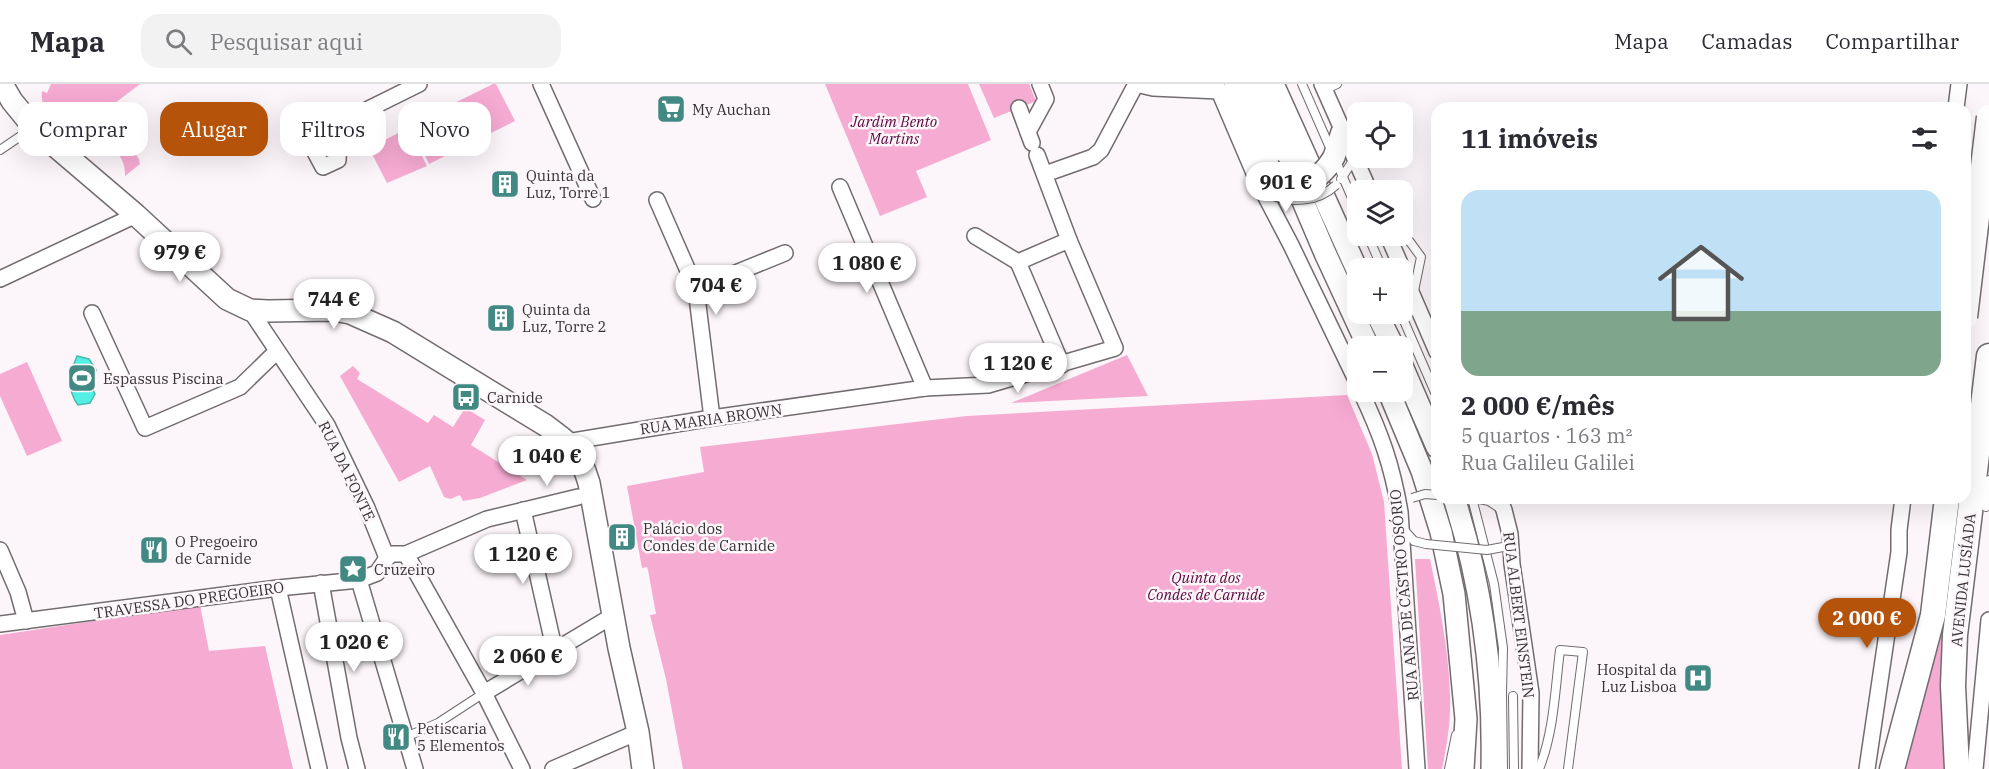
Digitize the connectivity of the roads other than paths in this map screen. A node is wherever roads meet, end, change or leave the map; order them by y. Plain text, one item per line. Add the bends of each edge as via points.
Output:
1 (2, 84) edge
2 (419, 84) edge
3 (541, 84) edge
4 (1040, 84) edge
5 (1136, 84) edge
6 (1253, 84) edge
7 (1273, 84) edge
8 (1302, 84) edge
9 (1959, 84) edge
10 (1224, 86) edge
11 (1328, 86) edge
12 (382, 102) edge
13 (1957, 102) edge
14 (18, 108) edge
15 (1019, 108) dead end
16 (1989, 117) edge
17 (1342, 132) joint
18 (18, 138) edge
19 (1033, 143) junction
20 (0, 150) edge
21 (67, 156) edge
22 (1339, 169) junction
23 (1263, 173) junction
24 (1045, 174) junction
25 (1973, 174) dead end
26 (1989, 176) edge
27 (1355, 180) edge
28 (840, 187) dead end
29 (1347, 187) edge
30 (1973, 191) dead end
31 (1989, 193) edge
32 (593, 199) dead end
33 (657, 200) dead end
34 (1971, 211) edge
35 (1989, 213) edge
36 (136, 215) junction
37 (975, 236) dead end
38 (1069, 240) junction
39 (1413, 246) edge
40 (785, 253) dead end
41 (1352, 258) edge
42 (1018, 262) junction
43 (1971, 267) edge
44 (0, 279) edge
45 (696, 289) junction
46 (1413, 296) joint
47 (250, 310) junction
48 (92, 313) dead end
49 (1405, 324) edge
50 (1363, 336) edge
51 (1431, 338) edge
52 (277, 351) junction
53 (1989, 356) edge
54 (1347, 361) edge
55 (1062, 365) junction
56 (1431, 383) edge
57 (925, 388) junction
58 (1413, 391) edge
59 (1365, 402) edge
60 (1393, 402) edge
61 (712, 418) junction
62 (1431, 433) edge
63 (567, 442) junction
64 (1981, 481) edge
65 (1431, 494) edge
66 (578, 497) dead end
67 (1431, 500) edge
68 (1432, 504) edge
69 (1455, 504) edge
70 (1475, 504) edge
71 (1497, 504) edge
72 (1902, 504) edge
73 (1946, 504) edge
74 (1986, 507) dead end
75 (524, 510) junction
76 (1400, 519) junction
77 (1507, 546) junction
78 (0, 550) edge
79 (395, 555) junction
80 (359, 580) junction
81 (321, 582) junction
82 (279, 588) junction
83 (614, 615) junction
84 (1989, 620) edge
85 (26, 621) junction
86 (0, 624) edge
87 (555, 652) junction
88 (1462, 659) junction
89 (484, 693) junction
90 (1513, 696) dead end
91 (1455, 699) dead end
92 (1456, 723) dead end
93 (638, 732) junction
94 (406, 737) junction
95 (319, 769) edge
96 (357, 769) edge
97 (415, 769) edge
98 (522, 769) edge
99 (553, 769) edge
100 (643, 769) edge
101 (1417, 769) edge
102 (1449, 769) edge
103 (1463, 769) edge
104 (1492, 769) edge
105 (1503, 769) edge
106 (1514, 769) edge
107 (1530, 769) edge
108 (1539, 769) edge
109 (1569, 769) edge
110 (1868, 769) edge
111 (1892, 769) edge
112 (1957, 769) edge
113 (1975, 769) edge

1 - 14 main road, RUA DA FONTE
2 - 12 street
3 - 32 street
4 - 19 street via 1046,99
5 - 10 street via 1153,88
5 - 24 street via 1101,150 1093,157
6 - 50 main road
7 - 41 main road
8 - 22 lane
9 - 13 street
10 - 23 main road
11 - 17 street
15 - 19 street
16 - 43 main road, bridge
17 - 22 main road
18 - 20 lane
19 - 24 street
21 - 36 main road, RUA DA FONTE
22 - 23 main road, bridge via 1300,186
22 - 23 lane, bridge via 1315,198 1300,201 1269,194
22 - 27 street
22 - 29 lane
23 - 54 street via 1291,245
24 - 38 street
25 - 26 lane
28 - 57 street
30 - 31 lane
33 - 45 street
34 - 35 lane
36 - 44 street
36 - 47 main road, RUA DA FONTE via 227,299
37 - 42 street
38 - 42 street
38 - 55 street, RUA MARIA BROWN via 1115,348
39 - 46 lane via 1421,257
40 - 45 street
42 - 55 street
45 - 61 street
46 - 51 street
47 - 52 street, RUA DA FONTE
47 - 63 main road via 333,310 370,320
48 - 52 street via 145,428 240,387
49 - 56 lane
52 - 79 street, RUA DA FONTE via 327,425 367,508
53 - 64 main road, AVENIDA LUSÍADA
55 - 57 street, RUA MARIA BROWN via 988,385
57 - 61 street, RUA MARIA BROWN
58 - 62 main road
59 - 76 street, RUA ANA DE CASTRO OSÓRIO via 1386,448
60 - 67 main road
61 - 63 street, RUA MARIA BROWN
63 - 83 main road via 576,450 589,483
64 - 74 lane
64 - 112 main road, AVENIDA LUSÍADA via 1955,635
65 - 76 lane, bridge via 1412,498
66 - 75 street
68 - 88 main road via 1455,594
69 - 104 main road via 1486,643
70 - 105 lane via 1494,584 1503,648
71 - 77 street, RUA ALBERT EINSTEIN
72 - 110 street
73 - 111 main road, AVENIDA LUSÍADA via 1933,615
75 - 79 street via 487,519
75 - 87 street
76 - 77 lane, bridge via 1414,541 1425,544 1486,550
76 - 101 street, RUA ANA DE CASTRO OSÓRIO
77 - 107 street, RUA ALBERT EINSTEIN via 1530,693
78 - 85 street
79 - 80 street, TRAVESSA DO PREGOEIRO via 377,573
79 - 89 street, RUA DA FONTE
80 - 81 street, TRAVESSA DO PREGOEIRO
80 - 94 street
81 - 82 street, TRAVESSA DO PREGOEIRO
81 - 96 street
82 - 85 street, TRAVESSA DO PREGOEIRO
82 - 95 street
83 - 87 street
83 - 93 main road
84 - 113 street
85 - 86 street, TRAVESSA DO PREGOEIRO
87 - 89 street
88 - 91 lane
88 - 103 main road via 1466,719
89 - 94 lane via 438,723
89 - 98 street, RUA DA FONTE
90 - 106 lane
92 - 102 lane
93 - 99 street
93 - 100 main road
94 - 97 street
108 - 109 lane via 1550,731 1560,650 1586,653

